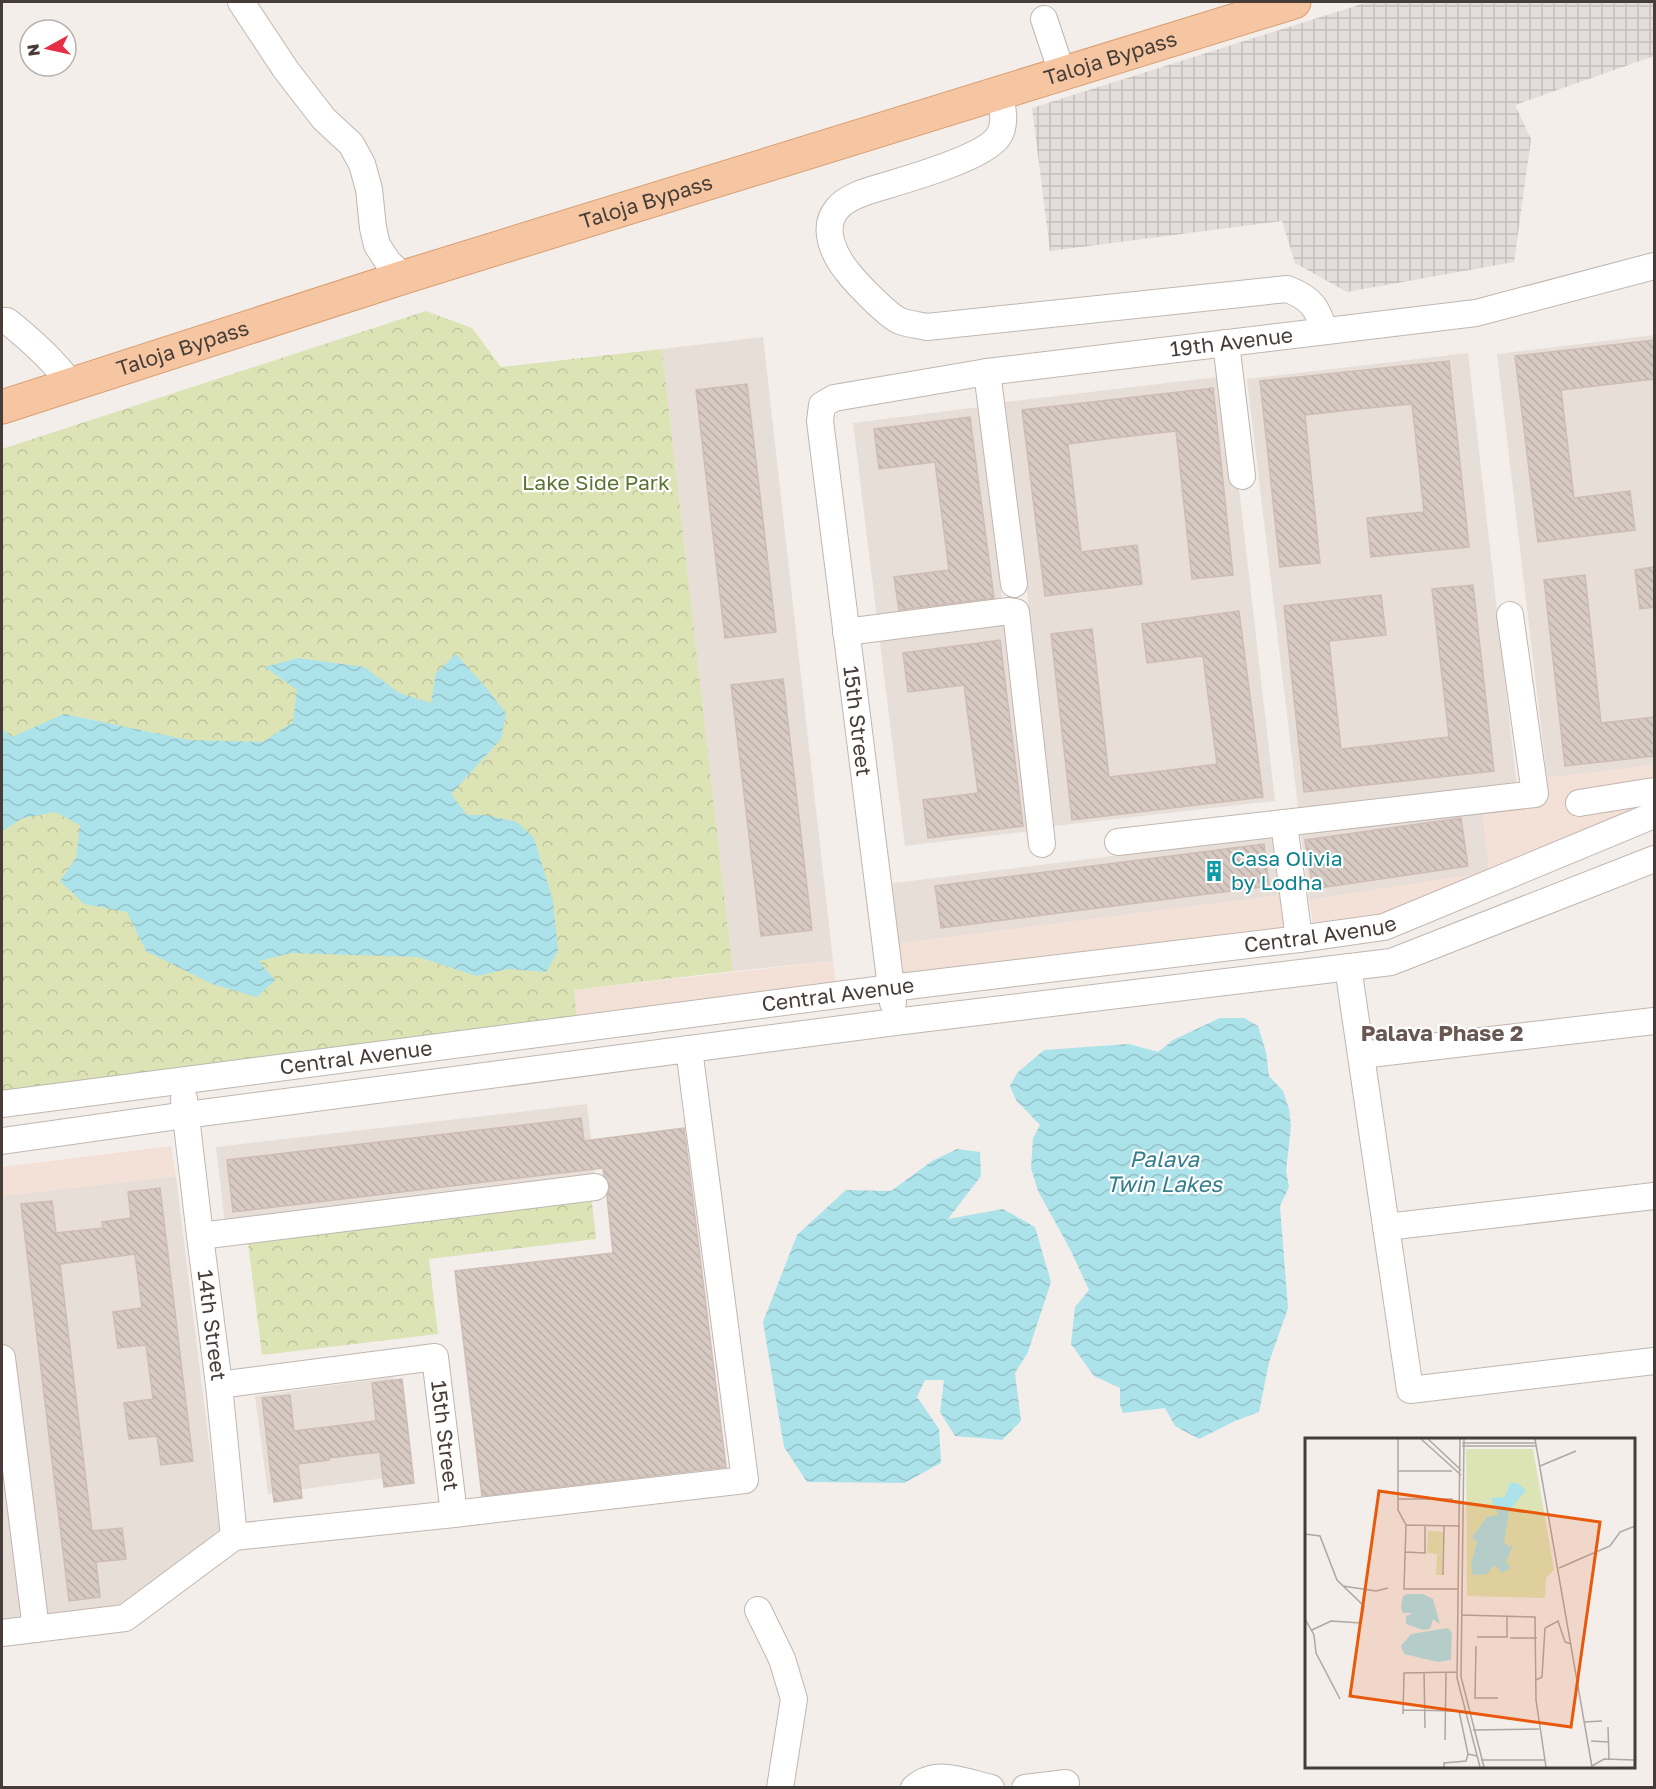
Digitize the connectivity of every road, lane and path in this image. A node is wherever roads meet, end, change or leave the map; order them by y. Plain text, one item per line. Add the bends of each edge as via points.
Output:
1 (241, 2) edge
2 (1294, 2) edge
3 (1044, 19) dead end
4 (1062, 73) junction
5 (1000, 93) junction
6 (1654, 266) edge
7 (404, 277) junction
8 (2, 321) edge
9 (1324, 332) junction
10 (1226, 343) junction
11 (987, 372) junction
12 (72, 384) junction
13 (2, 407) edge
14 (820, 421) joint
15 (1242, 476) dead end
16 (1014, 584) dead end
17 (1510, 615) dead end
18 (846, 632) junction
19 (1654, 791) edge
20 (1579, 803) dead end
21 (1654, 815) edge
22 (1284, 823) junction
23 (1118, 842) dead end
24 (1042, 844) dead end
25 (1654, 859) edge
26 (1299, 939) junction
27 (1348, 967) junction
28 (891, 988) junction
29 (1654, 1021) edge
30 (896, 1022) junction
31 (689, 1049) junction
32 (1361, 1055) junction
33 (183, 1080) junction
34 (2, 1104) edge
35 (186, 1115) junction
36 (2, 1141) edge
37 (595, 1187) dead end
38 (1654, 1196) edge
39 (1386, 1227) junction
40 (200, 1236) junction
41 (2, 1358) edge
42 (1654, 1361) edge
43 (219, 1385) junction
44 (454, 1514) junction
45 (234, 1537) junction
46 (758, 1610) dead end
47 (36, 1629) junction
48 (2, 1633) edge
49 (780, 1788) edge
50 (914, 1788) edge
51 (991, 1788) edge
52 (1025, 1788) edge
53 (1066, 1788) edge

1 - 7 street via 286,70 324,119 351,144 369,189 377,246
2 - 4 main road, Taloja Bypass
3 - 4 street
4 - 5 main road, Taloja Bypass
5 - 7 main road, Taloja Bypass
5 - 9 street via 1004,119 998,137 987,147 970,158 865,192 837,208 831,220 830,240 835,254 898,320 927,327 1287,289 1310,302 1320,314
6 - 9 street, 19th Avenue via 1476,313
7 - 12 main road, Taloja Bypass
8 - 12 street via 28,338
9 - 10 street, 19th Avenue
10 - 11 street, 19th Avenue
10 - 15 street
11 - 14 street, 19th Avenue via 834,398 822,405
11 - 16 street
12 - 13 main road, Taloja Bypass
14 - 18 street, 15th Street
17 - 22 street via 1535,794
18 - 24 street via 1016,612
18 - 28 street, 15th Street
19 - 20 street
21 - 26 street, Central Avenue via 1384,927
22 - 23 street
22 - 26 street
25 - 27 street, Central Avenue via 1391,962
26 - 28 street, Central Avenue
27 - 30 street, Central Avenue
27 - 32 street
28 - 30 street, 15th Street
28 - 33 street, Central Avenue
29 - 32 street
30 - 31 street, Central Avenue
31 - 35 street, Central Avenue
31 - 44 street via 745,1480
32 - 39 street
33 - 34 street, Central Avenue
33 - 35 street, 14th Street
35 - 36 street, Central Avenue
35 - 40 street, 14th Street
37 - 40 street
38 - 39 street
39 - 42 street via 1410,1390
40 - 43 street, 14th Street
41 - 47 street
43 - 44 street, 15th Street via 435,1357
43 - 45 street, 14th Street
44 - 45 street
45 - 47 street via 125,1618
46 - 49 street via 782,1659 794,1700
47 - 48 street
50 - 51 street via 939,1776
52 - 53 street via 1066,1783

